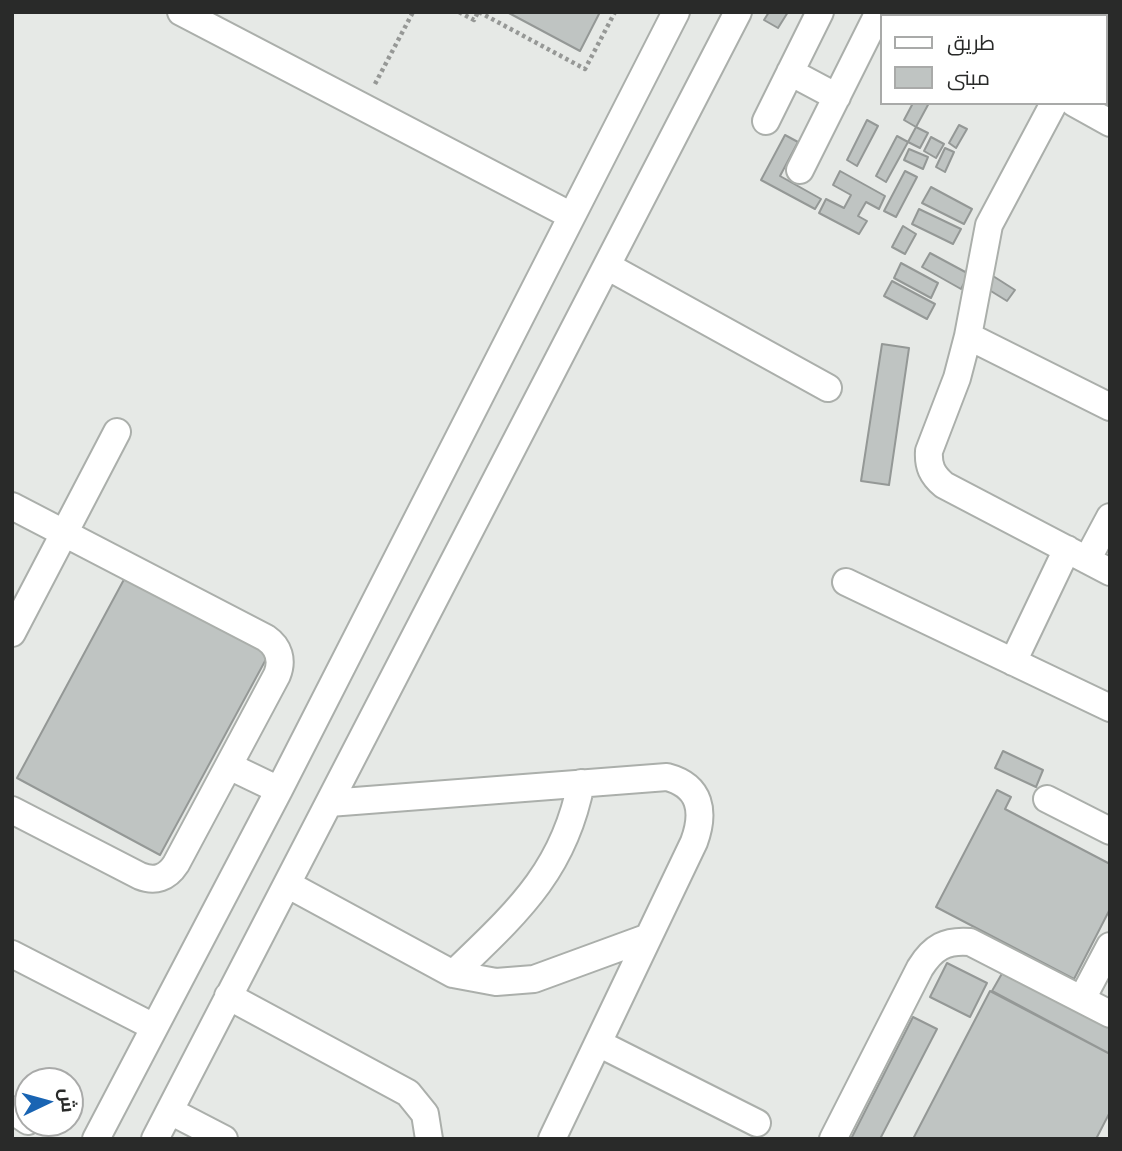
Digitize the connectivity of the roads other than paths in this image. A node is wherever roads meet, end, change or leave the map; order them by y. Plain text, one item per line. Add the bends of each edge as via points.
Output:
1 (676, 12) edge
2 (738, 12) edge
3 (820, 12) edge
4 (880, 12) edge
5 (184, 13) edge
6 (790, 72) junction
7 (837, 97) junction
8 (1053, 105) edge
9 (1078, 105) edge
10 (766, 121) dead end
11 (1110, 123) edge
12 (800, 170) dead end
13 (570, 215) junction
14 (607, 266) junction
15 (968, 336) junction
16 (828, 388) dead end
17 (1110, 407) edge
18 (117, 432) dead end
19 (12, 506) edge
20 (1110, 517) edge
21 (64, 533) junction
22 (1088, 560) edge
23 (846, 582) dead end
24 (12, 633) edge
25 (1013, 662) junction
26 (1110, 708) edge
27 (229, 766) junction
28 (581, 783) junction
29 (279, 790) junction
30 (1047, 799) dead end
31 (329, 803) junction
32 (12, 810) edge
33 (1110, 831) edge
34 (287, 884) junction
35 (646, 938) junction
36 (1110, 946) edge
37 (12, 954) edge
38 (453, 974) junction
39 (229, 996) junction
40 (1082, 999) junction
41 (1110, 1013) edge
42 (154, 1027) junction
43 (598, 1043) junction
44 (170, 1111) junction
45 (757, 1123) dead end
46 (96, 1139) edge
47 (155, 1139) edge
48 (224, 1139) edge
49 (429, 1139) edge
50 (552, 1139) edge
51 (832, 1139) edge

1 - 13 lane
2 - 14 lane
3 - 6 lane
4 - 7 lane
5 - 13 lane
6 - 7 lane
6 - 10 lane
7 - 12 lane
8 - 15 lane via 989,225
9 - 11 lane
13 - 29 lane
14 - 16 lane
14 - 31 lane
15 - 17 lane
15 - 22 lane via 929,451 931,471 944,485
18 - 21 lane
19 - 21 lane
20 - 22 lane
21 - 24 lane
21 - 27 lane via 273,643 281,667
22 - 25 lane
23 - 25 lane
25 - 26 lane
27 - 29 lane
27 - 32 lane via 171,872 156,879 140,876
28 - 31 lane
28 - 35 lane via 667,777 685,784 698,799 698,831
28 - 38 lane via 568,833 546,876 518,911
29 - 42 lane
30 - 33 lane
31 - 34 lane
34 - 38 lane
34 - 39 lane
35 - 38 lane via 534,979 496,982
35 - 43 lane
36 - 40 lane
37 - 42 lane
39 - 44 lane
39 - 49 lane via 408,1093 425,1114
40 - 41 lane
40 - 51 lane via 970,942 940,945 920,968
42 - 46 lane
43 - 45 lane
43 - 50 lane
44 - 47 lane
44 - 48 lane

